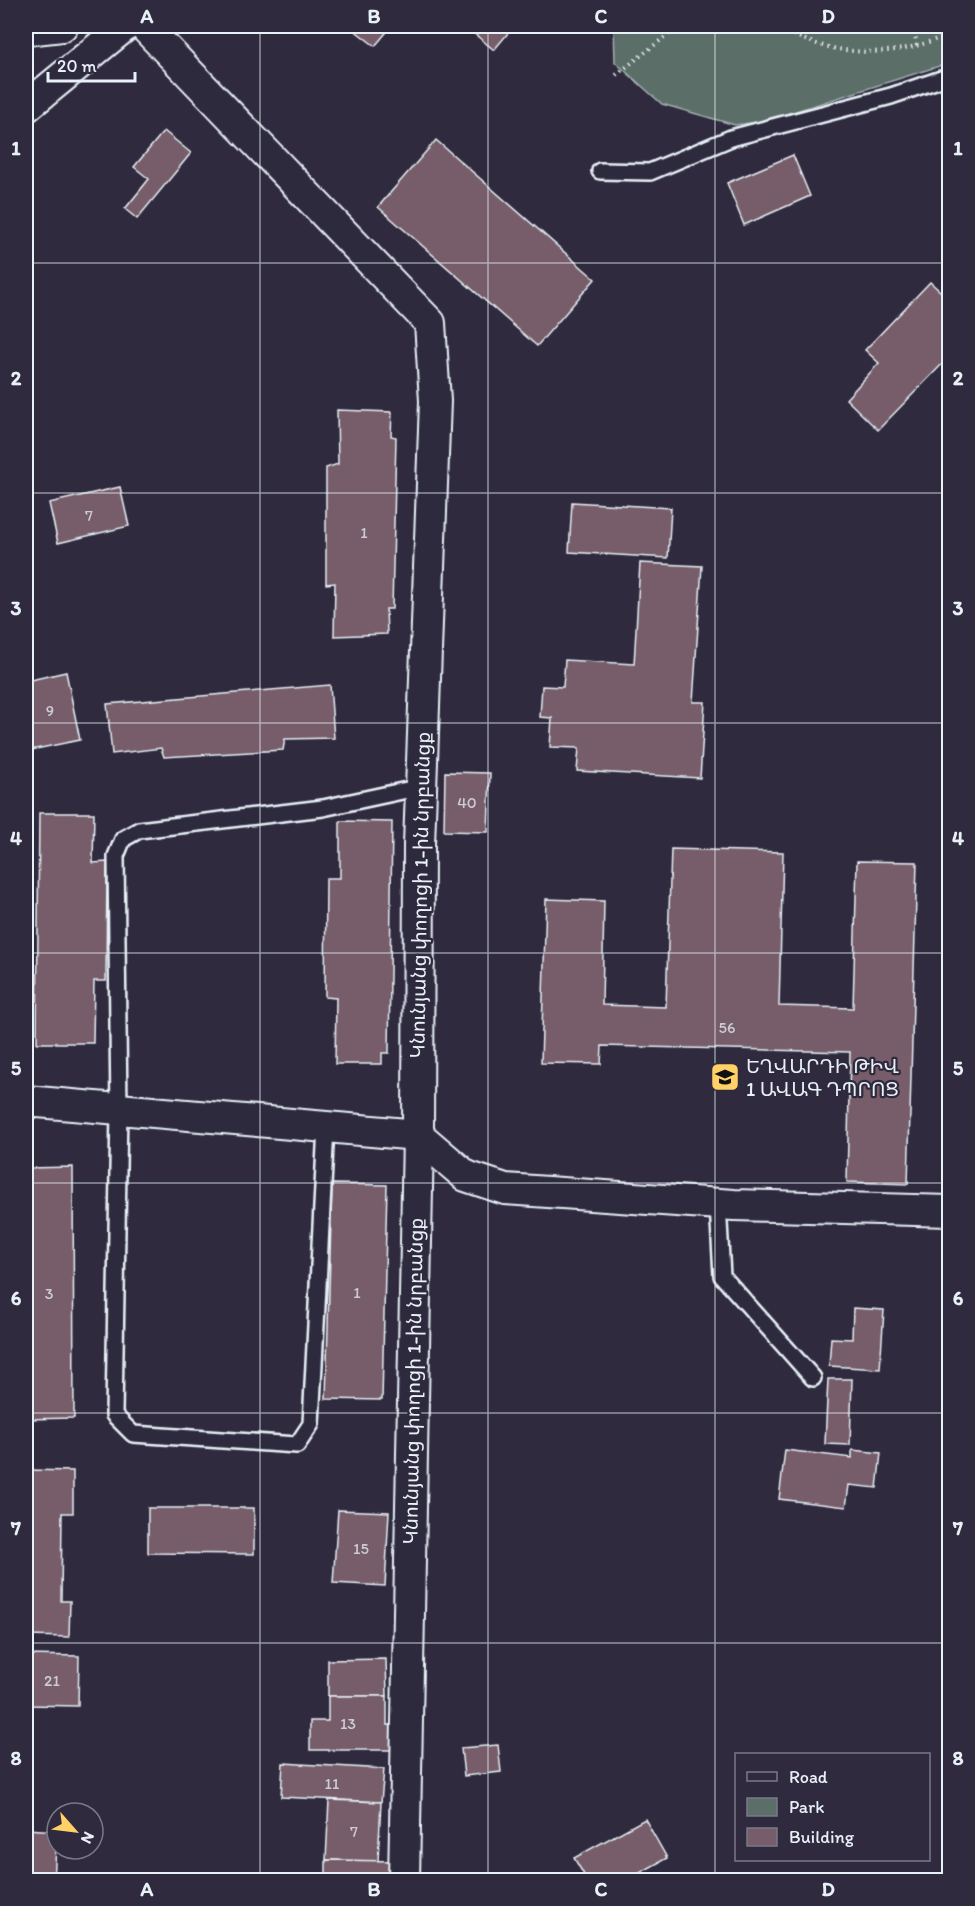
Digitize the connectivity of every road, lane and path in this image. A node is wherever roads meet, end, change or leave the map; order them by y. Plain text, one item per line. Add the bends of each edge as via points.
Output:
1 (62, 26) edge
2 (125, 26) edge
3 (144, 26) edge
4 (679, 26) edge
5 (778, 26) edge
6 (913, 26) edge
7 (26, 30) edge
8 (950, 33) edge
9 (917, 46) junction
10 (616, 75) dead end
11 (950, 76) edge
12 (26, 107) edge
13 (600, 171) dead end
14 (421, 787) junction
15 (26, 1101) edge
16 (119, 1109) junction
17 (326, 1127) junction
18 (418, 1135) junction
19 (718, 1204) junction
20 (950, 1211) edge
21 (813, 1378) dead end
22 (404, 1881) edge

1 - 7 street
2 - 12 street
3 - 14 street, Կնունյանց փողոցի 1-ին նրբանցք via 430,323 435,401
4 - 10 path
5 - 9 path via 806,40 859,52
6 - 9 path
8 - 9 path
11 - 13 lane via 891,96 731,138 650,172
14 - 16 lane via 323,808 139,830 123,839 116,856
14 - 18 street, Կնունյանց փողոցի 1-ին նրբանցք
15 - 16 street
16 - 17 street
16 - 17 lane via 114,1415 133,1434 297,1445 311,1424
17 - 18 street
18 - 19 street via 466,1176 505,1189
18 - 22 street, Կնունյանց փողոցի 1-ին նրբանցք
19 - 20 street
19 - 21 lane via 722,1276

